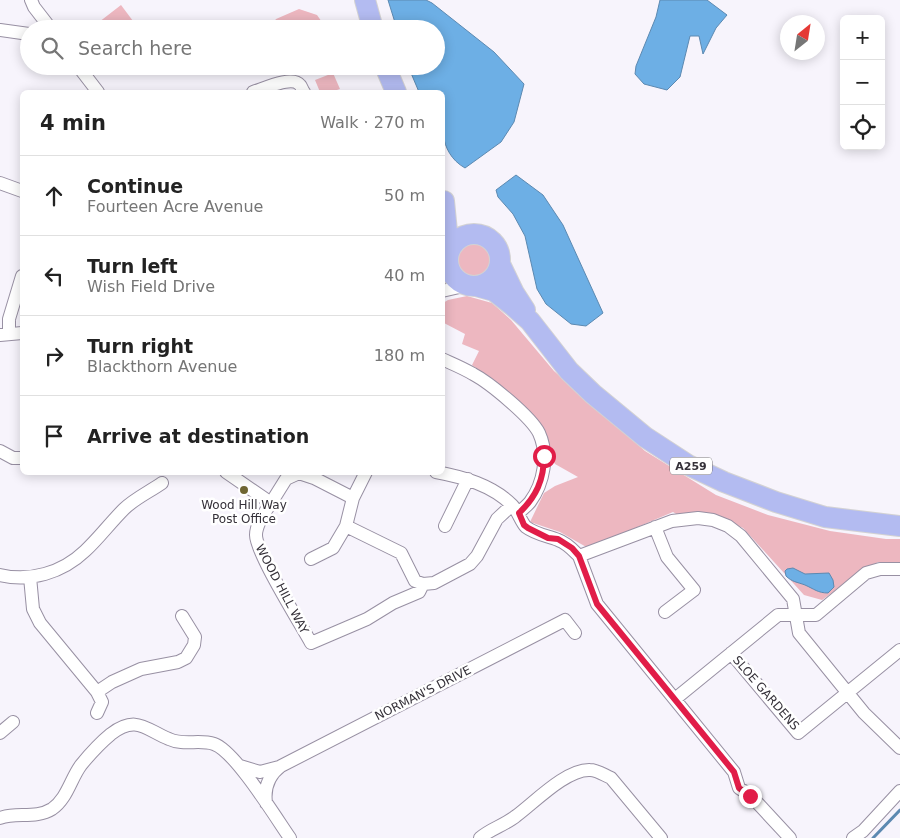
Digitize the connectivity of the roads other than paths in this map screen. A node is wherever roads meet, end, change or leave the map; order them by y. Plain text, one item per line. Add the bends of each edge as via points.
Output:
1 (31, 0) edge
2 (365, 0) edge
3 (42, 20) edge
4 (371, 20) edge
5 (0, 30) edge
6 (20, 33) edge
7 (85, 75) edge
8 (389, 75) edge
9 (96, 90) edge
10 (259, 90) edge
11 (303, 90) edge
12 (395, 90) edge
13 (0, 184) edge
14 (20, 190) edge
15 (445, 202) edge
16 (445, 230) edge
17 (475, 234) junction
18 (447, 261) edge
19 (500, 264) junction
20 (20, 283) edge
21 (472, 285) junction
22 (445, 290) edge
23 (530, 321) junction
24 (11, 334) edge
25 (445, 360) edge
26 (0, 451) edge
27 (20, 458) edge
28 (445, 474) edge
29 (230, 475) edge
30 (295, 475) edge
31 (305, 475) edge
32 (364, 475) edge
33 (468, 480) junction
34 (162, 483) dead end
35 (353, 498) junction
36 (271, 503) junction
37 (515, 509) junction
38 (346, 526) junction
39 (445, 526) dead end
40 (900, 526) edge
41 (655, 527) junction
42 (579, 556) junction
43 (311, 559) dead end
44 (900, 569) edge
45 (0, 575) edge
46 (30, 577) junction
47 (423, 584) junction
48 (665, 612) dead end
49 (182, 616) dead end
50 (797, 616) junction
51 (575, 633) dead end
52 (900, 650) edge
53 (731, 653) junction
54 (97, 692) junction
55 (847, 694) junction
56 (675, 699) junction
57 (97, 713) dead end
58 (13, 722) dead end
59 (0, 733) edge
60 (900, 748) edge
61 (240, 766) junction
62 (281, 766) junction
63 (900, 791) edge
64 (266, 803) junction
65 (0, 818) edge
66 (290, 838) edge
67 (480, 838) edge
68 (661, 838) edge
69 (790, 838) edge
70 (853, 838) edge

1 - 3 street
2 - 4 main road
5 - 6 street
7 - 9 street
8 - 12 main road
10 - 11 street via 288,81 300,85
13 - 14 street
15 - 17 main road
16 - 18 main road
17 - 18 main road via 459,239
17 - 19 main road via 491,240 500,255
18 - 21 main road via 460,282
19 - 21 main road via 492,279
19 - 23 main road, A259
20 - 24 street via 9,319
21 - 22 street
21 - 23 main road, A259 via 494,291
23 - 40 main road, A259 via 593,394 645,437 688,465 776,502 825,517
25 - 37 street via 482,379 532,422 539,433 544,469 541,480 530,502
26 - 27 street
28 - 33 street
29 - 36 street
30 - 36 street, WOOD HILL WAY via 286,479
31 - 35 street, WOOD HILL WAY
32 - 35 street
33 - 37 street via 502,496
33 - 39 street
34 - 46 street via 126,507 83,553 66,566
35 - 38 street
36 - 47 street, WOOD HILL WAY via 256,532 256,541 311,643 368,619 419,592
37 - 42 street via 528,528 548,538 558,539
37 - 47 street via 497,519 470,564 434,583
38 - 43 street via 333,548
38 - 47 street via 401,553 415,581
41 - 42 street
41 - 48 street via 667,557 694,590
41 - 50 street via 698,518 728,526 741,536 793,599
42 - 56 street via 597,604
44 - 50 street via 866,573 816,615
45 - 46 street
46 - 54 street via 33,609 40,623
49 - 54 street via 195,637 186,658 141,669
50 - 53 street via 778,616
50 - 55 street via 799,633
51 - 62 street, NORMAN'S DRIVE via 565,620
52 - 55 street
53 - 55 street, SLOE GARDENS via 798,733
53 - 56 street
54 - 57 street via 102,702
55 - 60 street
56 - 69 street via 734,772 739,788
58 - 59 street
61 - 62 street, NORMAN'S DRIVE via 260,772
61 - 64 street
61 - 65 street via 222,747 205,742 176,742 133,724 124,726 97,746 54,808
62 - 64 street, NORMAN'S DRIVE via 270,779
63 - 70 street
64 - 66 street
67 - 68 street via 515,817 566,778 590,770 611,778

